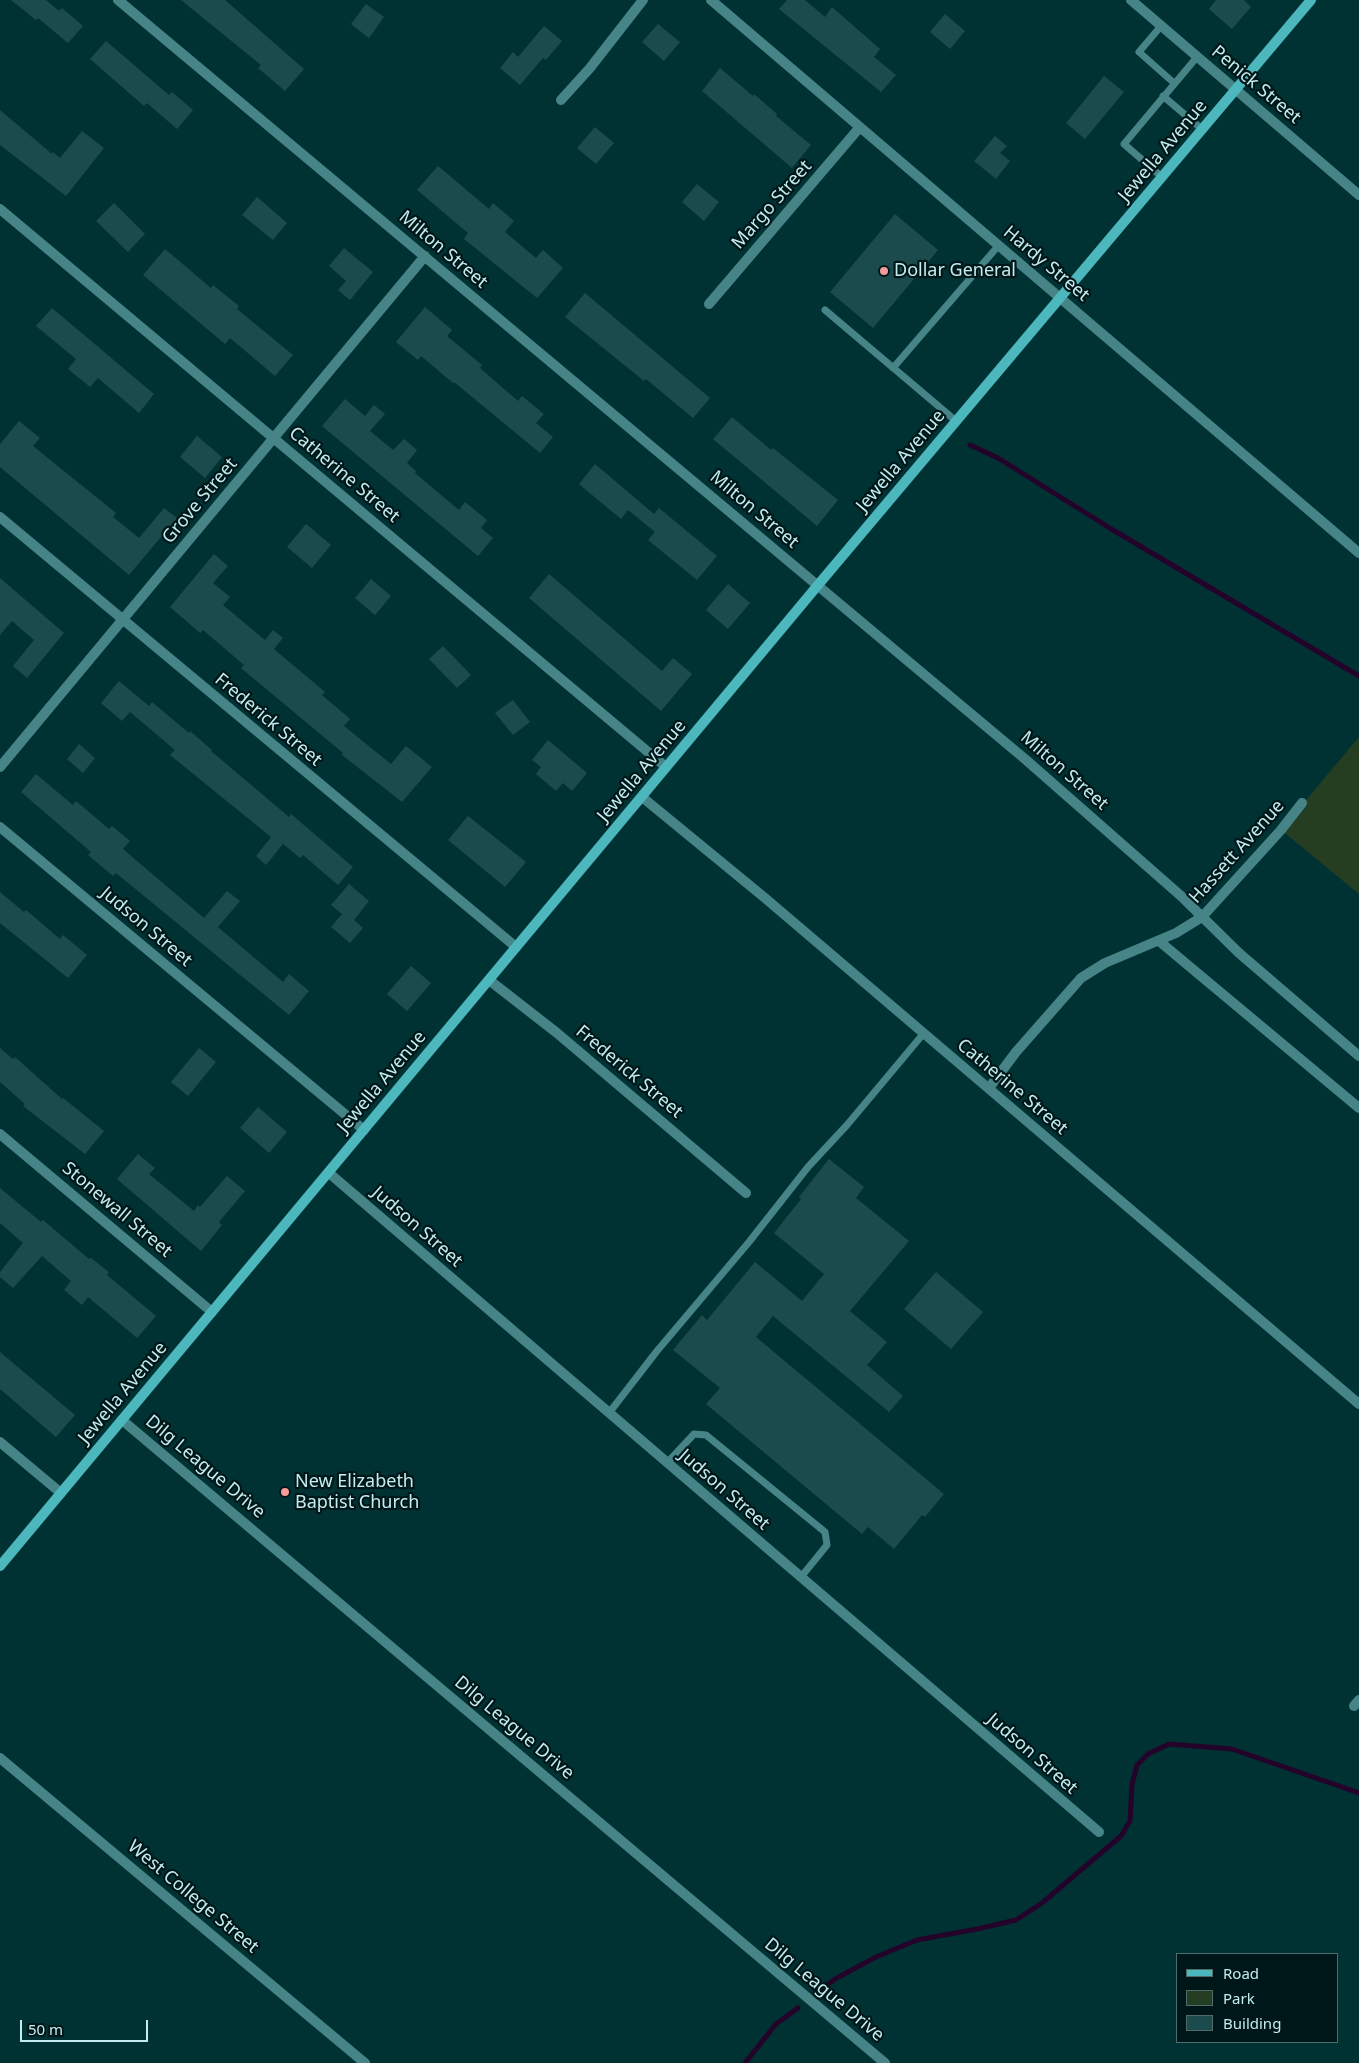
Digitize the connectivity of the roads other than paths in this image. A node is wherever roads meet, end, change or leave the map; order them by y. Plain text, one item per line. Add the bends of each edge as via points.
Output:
1 (118, 0) edge
2 (643, 0) edge
3 (711, 0) edge
4 (1131, 0) edge
5 (1311, 0) edge
6 (1161, 26) junction
7 (1197, 57) junction
8 (1174, 83) junction
9 (1236, 89) junction
10 (1163, 96) junction
11 (560, 100) dead end
12 (860, 127) junction
13 (1202, 130) junction
14 (1162, 177) junction
15 (1359, 195) edge
16 (0, 209) edge
17 (999, 245) junction
18 (425, 256) junction
19 (1060, 297) junction
20 (708, 304) dead end
21 (825, 310) dead end
22 (893, 368) junction
23 (956, 421) junction
24 (274, 439) junction
25 (0, 517) edge
26 (1359, 553) edge
27 (818, 585) junction
28 (122, 619) junction
29 (0, 767) edge
30 (666, 767) junction
31 (642, 797) junction
32 (1302, 802) dead end
33 (0, 826) edge
34 (1202, 917) junction
35 (1159, 941) junction
36 (516, 947) junction
37 (489, 980) junction
38 (924, 1033) junction
39 (1359, 1056) edge
40 (989, 1088) junction
41 (1359, 1108) edge
42 (364, 1130) junction
43 (0, 1134) edge
44 (328, 1172) junction
45 (746, 1192) dead end
46 (212, 1312) junction
47 (1359, 1404) edge
48 (609, 1413) junction
49 (122, 1420) junction
50 (0, 1442) edge
51 (667, 1463) junction
52 (61, 1493) junction
53 (0, 1566) edge
54 (801, 1577) junction
55 (0, 1758) edge
56 (1099, 1832) dead end
57 (365, 2063) edge
58 (885, 2063) edge

1 - 18 street, Milton Street
2 - 11 street via 590,68
3 - 12 street, Hardy Street
4 - 6 street, Penick Street
5 - 9 main road, Jewella Avenue
6 - 7 street, Penick Street
6 - 8 lane via 1139,52
7 - 8 lane
7 - 9 street, Penick Street
8 - 10 lane
9 - 13 main road, Jewella Avenue
9 - 15 street, Penick Street
10 - 13 lane
10 - 14 lane via 1124,144
12 - 17 street, Hardy Street
12 - 20 street, Margo Street
13 - 14 main road, Jewella Avenue
14 - 19 main road, Jewella Avenue
16 - 24 street, Catherine Street
17 - 19 street, Hardy Street
17 - 22 lane
18 - 24 street, Grove Street
18 - 27 street, Milton Street
19 - 23 main road, Jewella Avenue
19 - 26 street, Hardy Street
21 - 22 lane
22 - 23 lane
23 - 27 main road, Jewella Avenue
24 - 28 street, Grove Street
24 - 30 street, Catherine Street
25 - 28 street, Frederick Street
27 - 30 main road, Jewella Avenue
27 - 34 street, Milton Street via 1025,759
28 - 29 street, Grove Street
28 - 36 street, Frederick Street
30 - 31 main road, Jewella Avenue
31 - 36 main road, Jewella Avenue
31 - 38 street, Catherine Street
32 - 34 street, Hassett Avenue via 1281,830
33 - 42 street, Judson Street
34 - 35 street, Hassett Avenue
34 - 39 street, Milton Street
35 - 40 street, Hassett Avenue via 1105,962 1081,978
35 - 41 street
36 - 37 main road, Jewella Avenue
37 - 42 main road, Jewella Avenue
37 - 45 street, Frederick Street via 558,1033
38 - 40 street, Catherine Street
38 - 48 lane via 808,1167
40 - 47 street, Catherine Street
42 - 44 main road, Jewella Avenue
43 - 46 street, Stonewall Street
44 - 46 main road, Jewella Avenue
44 - 48 street, Judson Street
46 - 49 main road, Jewella Avenue
48 - 51 street, Judson Street
49 - 52 main road, Jewella Avenue
49 - 58 street, Dilg League Drive
50 - 52 street
51 - 54 street, Judson Street
51 - 54 lane via 694,1434 706,1435 825,1532 827,1546
52 - 53 main road, Jewella Avenue
54 - 56 street, Judson Street
55 - 57 street, West College Street

